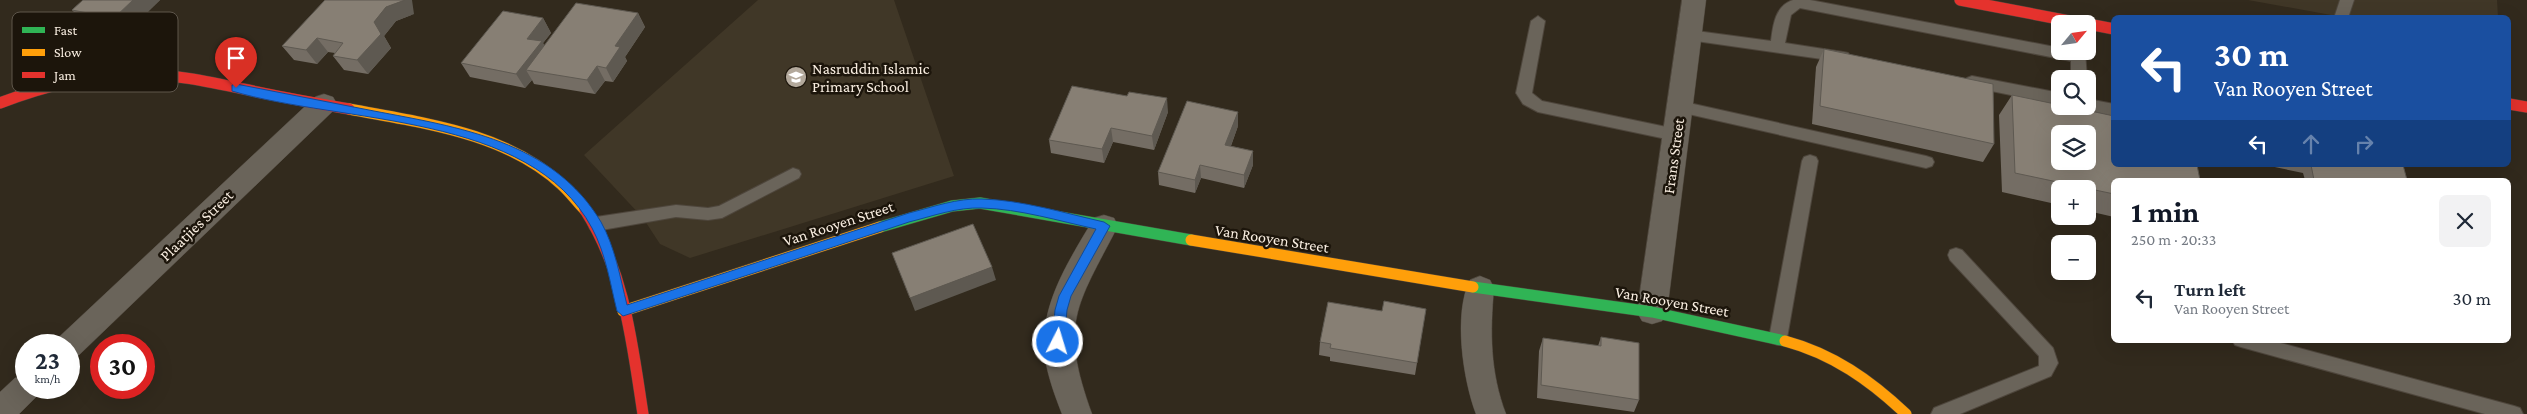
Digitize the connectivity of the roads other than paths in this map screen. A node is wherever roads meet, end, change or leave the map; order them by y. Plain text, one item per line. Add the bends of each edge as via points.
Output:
1 (1694, 0) edge
2 (1960, 0) edge
3 (2347, 0) edge
4 (2342, 15) edge
5 (2051, 17) edge
6 (1538, 21) dead end
7 (2096, 26) edge
8 (2111, 28) edge
9 (1689, 35) junction
10 (1777, 47) junction
11 (2051, 49) edge
12 (1860, 61) edge
13 (178, 79) edge
14 (1956, 79) edge
15 (36, 92) edge
16 (2051, 97) edge
17 (0, 103) edge
18 (324, 104) junction
19 (2511, 104) edge
20 (1680, 107) junction
21 (2096, 107) edge
22 (2527, 108) edge
23 (2111, 109) edge
24 (1676, 135) junction
25 (1810, 161) dead end
26 (1926, 162) dead end
27 (793, 174) dead end
28 (596, 224) junction
29 (1104, 226) junction
30 (1956, 255) dead end
31 (1480, 288) junction
32 (623, 311) junction
33 (1652, 312) junction
34 (80, 336) edge
35 (1778, 338) junction
36 (2252, 343) edge
37 (15, 398) edge
38 (0, 412) edge
39 (643, 414) edge
40 (1077, 414) edge
41 (1490, 414) edge
42 (1906, 414) edge
43 (1940, 414) edge
44 (2514, 414) edge

1 - 9 street, Frans Street
2 - 5 street
3 - 4 lane
6 - 24 lane via 1524,93 1528,100 1538,106
7 - 8 street
9 - 10 lane
9 - 20 street, Frans Street
10 - 11 lane via 1784,11 1800,3
10 - 12 lane
13 - 18 street
14 - 16 lane
15 - 17 street
18 - 28 street via 454,130 508,148 555,177
18 - 34 street, Plaatjies Street
19 - 22 street
20 - 24 street, Frans Street
20 - 26 lane
21 - 23 lane
24 - 33 street, Frans Street
25 - 35 lane
27 - 28 lane via 722,212 676,212
28 - 32 street via 608,251
29 - 31 street, Van Rooyen Street
29 - 32 street, Van Rooyen Street via 1005,206 980,203 952,206
29 - 40 street via 1072,280 1061,310 1058,354
30 - 43 lane via 2047,353 2049,363 2045,371
31 - 33 street, Van Rooyen Street
31 - 41 street via 1477,363 1481,392
32 - 39 street
33 - 35 street, Van Rooyen Street
35 - 42 street, Van Rooyen Street via 1805,345 1851,368
36 - 44 lane
37 - 38 street

